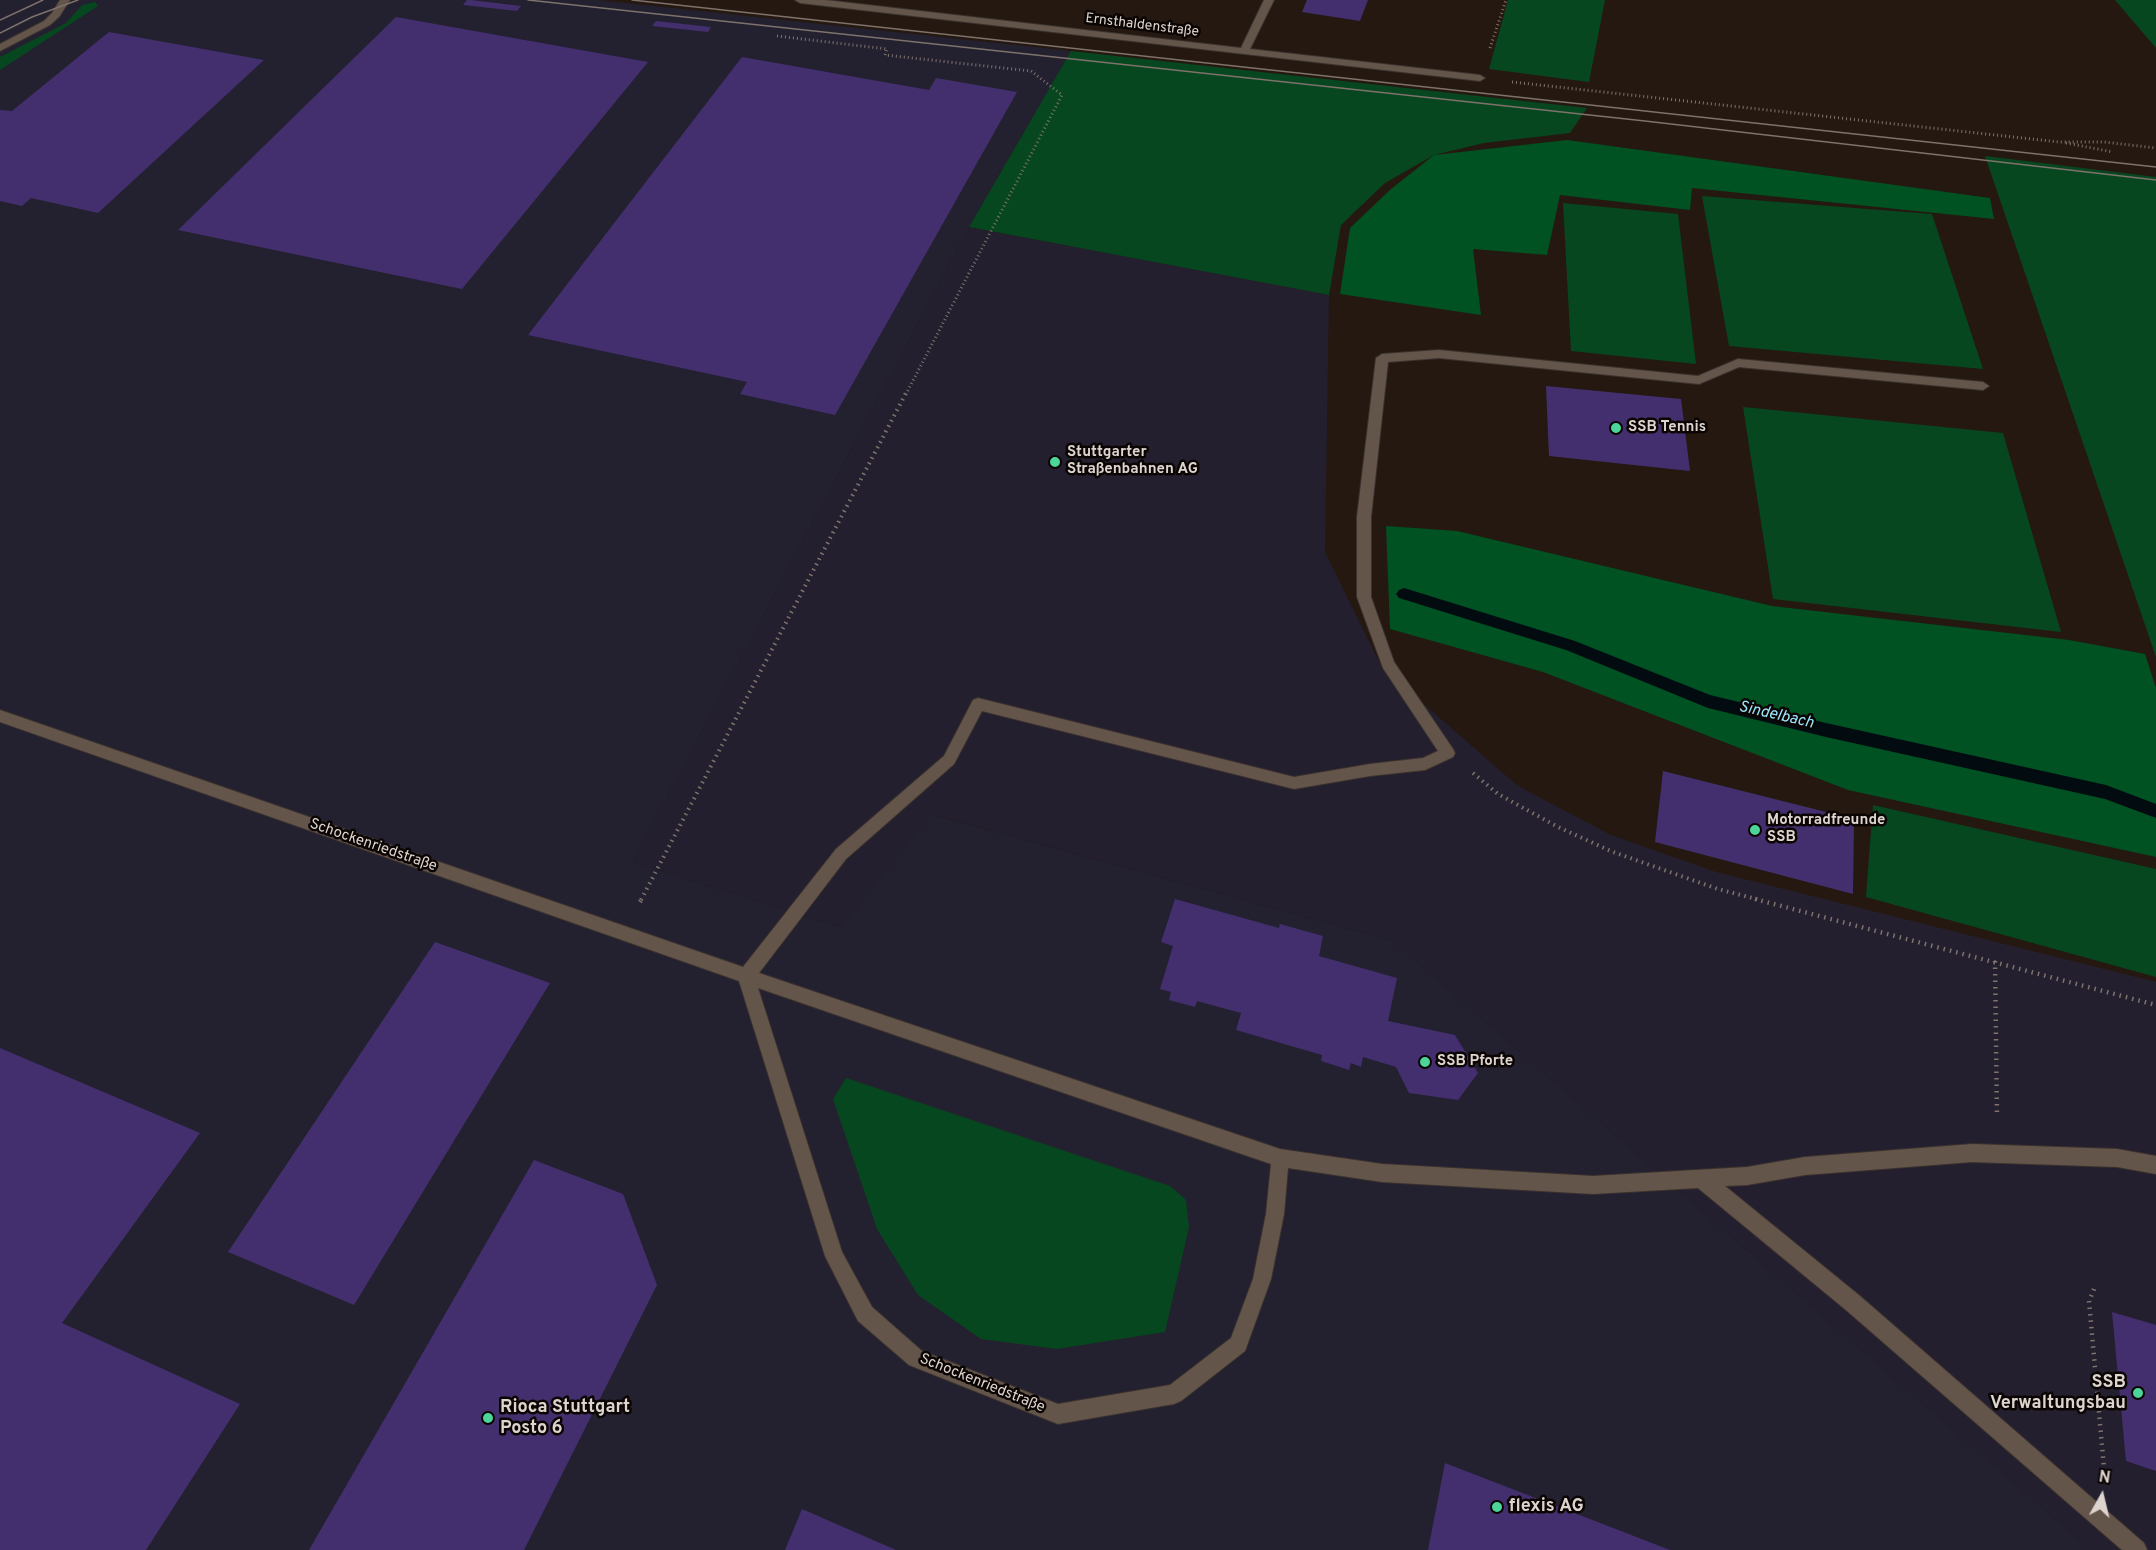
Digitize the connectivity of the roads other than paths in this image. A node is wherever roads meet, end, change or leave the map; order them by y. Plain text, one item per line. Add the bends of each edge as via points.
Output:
1 (65, 0) edge
2 (800, 0) edge
3 (900, 0) edge
4 (1269, 0) edge
5 (892, 10) junction
6 (0, 48) edge
7 (1244, 51) junction
8 (1480, 78) road end
9 (1983, 386) dead end
10 (0, 716) edge
11 (746, 976) junction
12 (1280, 1158) junction
13 (2156, 1165) edge
14 (1703, 1180) junction
15 (2137, 1550) edge

1 - 6 street via 47,23
2 - 5 street, Ernsthaldenstraße
3 - 5 street
4 - 7 street
5 - 7 street, Ernsthaldenstraße
7 - 8 street, Ernsthaldenstraße
9 - 11 street via 1738,363 1699,380 1439,354 1382,358 1364,518 1364,597 1388,664 1448,753 1425,764 1294,783 978,704 949,760 840,854
10 - 11 street, Schockenriedstraße
11 - 12 street, Schockenriedstraße
11 - 12 street, Schockenriedstraße via 834,1256 865,1314 915,1358 1058,1414 1174,1394 1238,1344 1262,1279 1275,1214
12 - 14 street via 1382,1173 1569,1184
13 - 14 street via 2117,1158 1972,1153 1805,1166
14 - 15 street via 1853,1303

